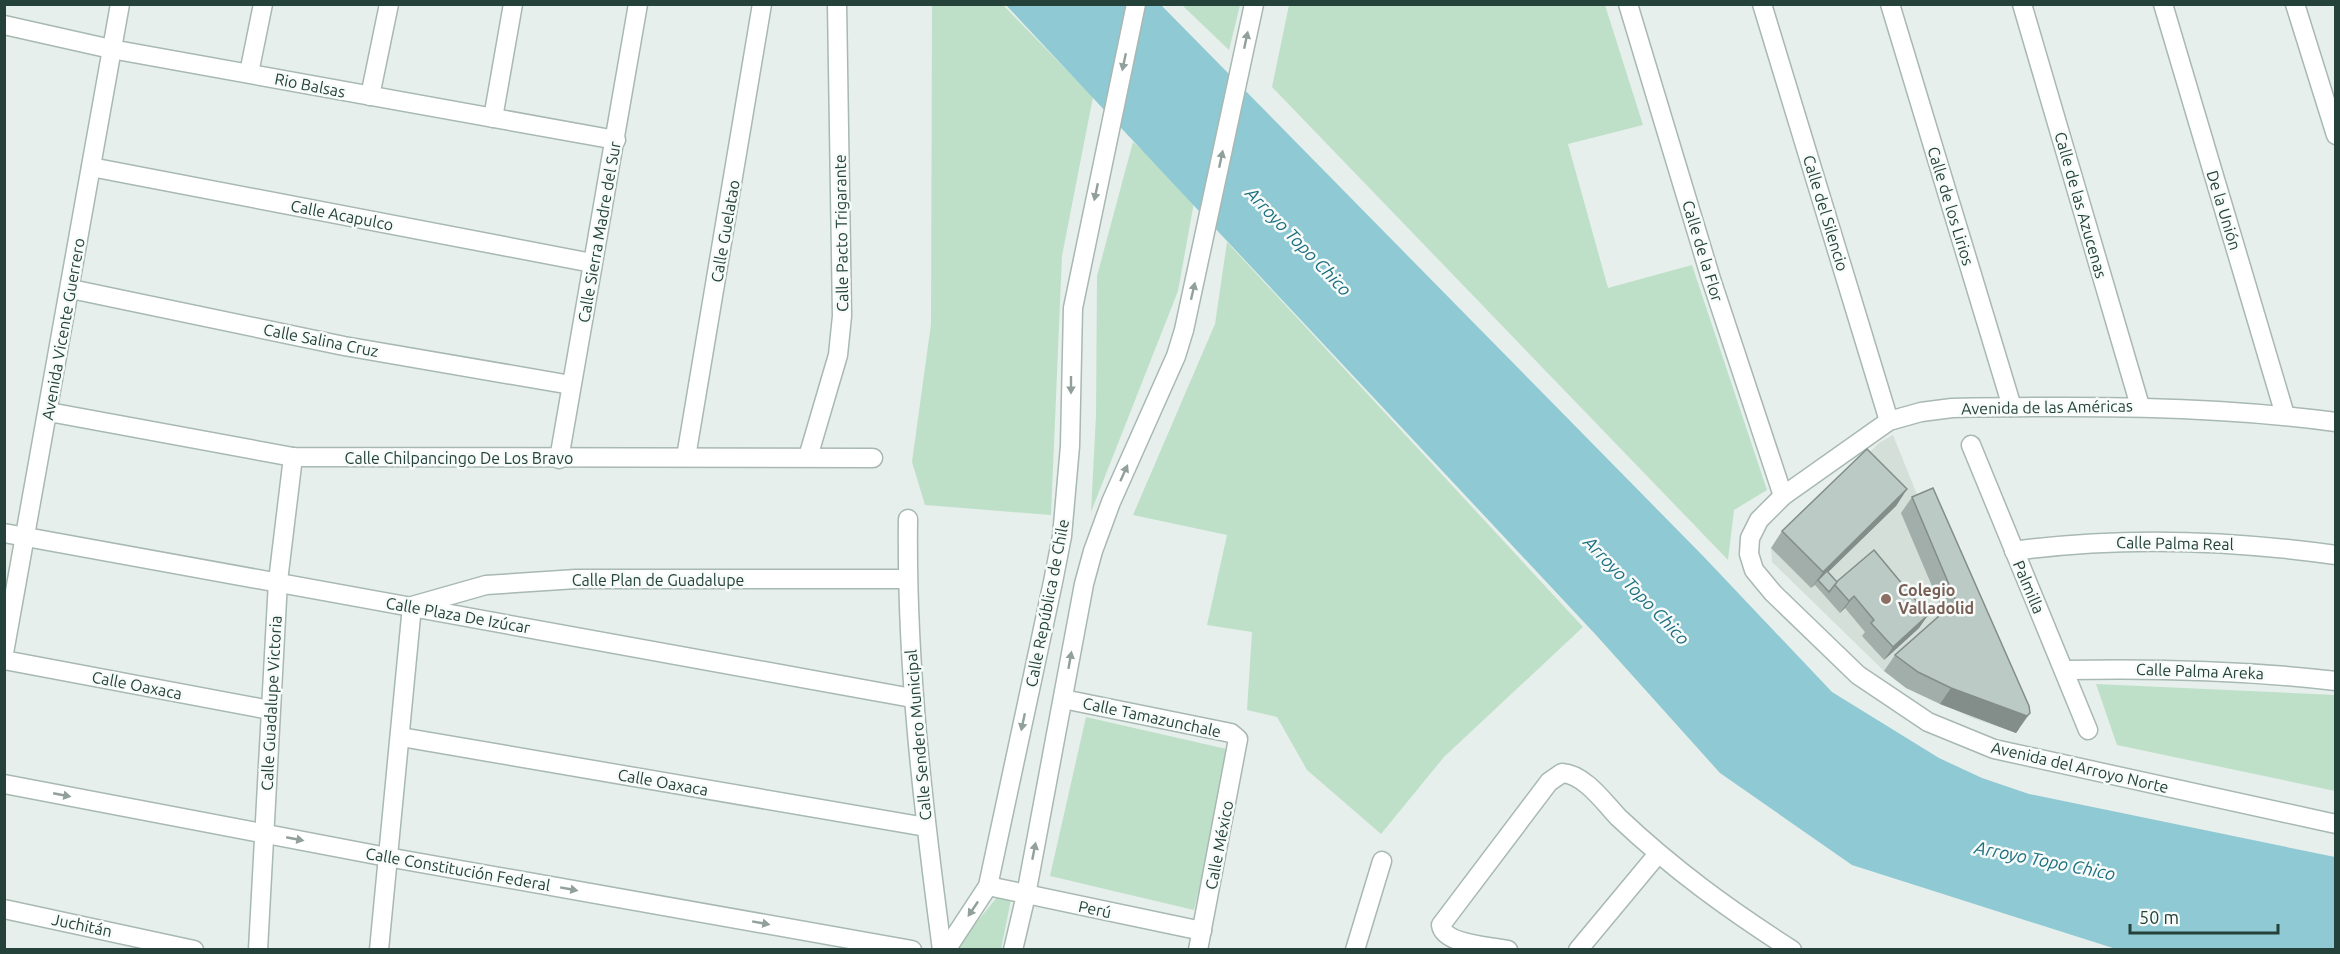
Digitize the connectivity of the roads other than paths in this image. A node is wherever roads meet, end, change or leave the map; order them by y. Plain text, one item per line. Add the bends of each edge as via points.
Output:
1 (120, 4) edge
2 (262, 4) edge
3 (389, 4) edge
4 (513, 4) edge
5 (638, 4) edge
6 (762, 4) edge
7 (837, 4) edge
8 (1136, 4) edge
9 (1254, 4) edge
10 (1628, 4) edge
11 (1762, 4) edge
12 (1890, 4) edge
13 (2022, 4) edge
14 (2163, 4) edge
15 (2295, 4) edge
16 (4, 26) edge
17 (111, 49) junction
18 (249, 73) junction
19 (370, 96) junction
20 (493, 118) junction
21 (2336, 135) edge
22 (616, 140) junction
23 (91, 167) junction
24 (592, 263) junction
25 (71, 289) junction
26 (571, 385) junction
27 (2140, 406) junction
28 (2012, 407) junction
29 (49, 412) junction
30 (2285, 415) junction
31 (1889, 421) junction
32 (2336, 422) edge
33 (1971, 445) dead end
34 (293, 457) junction
35 (808, 457) junction
36 (686, 458) junction
37 (873, 458) dead end
38 (559, 459) junction
39 (1783, 496) junction
40 (908, 519) dead end
41 (4, 533) edge
42 (26, 538) junction
43 (2014, 551) junction
44 (2336, 555) edge
45 (907, 579) junction
46 (278, 581) junction
47 (412, 606) junction
48 (4, 653) edge
49 (4, 660) edge
50 (2065, 670) junction
51 (2336, 681) edge
52 (912, 698) junction
53 (1063, 699) junction
54 (270, 710) junction
55 (2088, 730) dead end
56 (401, 737) junction
57 (1238, 740) joint
58 (4, 784) edge
59 (2336, 824) edge
60 (926, 827) junction
61 (265, 833) junction
62 (1658, 855) junction
63 (387, 857) junction
64 (1382, 861) dead end
65 (988, 886) junction
66 (1026, 895) junction
67 (4, 909) edge
68 (1202, 930) junction
69 (194, 950) edge
70 (258, 950) edge
71 (379, 950) edge
72 (912, 950) edge
73 (944, 950) edge
74 (1014, 950) edge
75 (1198, 950) edge
76 (1355, 950) edge
77 (1508, 950) edge
78 (1578, 950) edge
79 (1792, 950) edge

1 - 17 street, Avenida Vicente Guerrero
2 - 18 street
3 - 19 street
4 - 20 street
5 - 22 street, Calle Sierra Madre del Sur
6 - 36 street, Calle Guelatao
7 - 35 street, Calle Pacto Trigarante via 842,316 838,355
8 -> 65 street, Calle República de Chile via 1073,308 1070,446 1062,536
53 -> 9 street, Calle República de Chile via 1093,551 1176,356
10 - 39 street, Calle de la Flor via 1711,279
11 - 31 street, Calle del Silencio
12 - 28 street, Calle de los Lirios
13 - 27 street, Calle de las Azucenas
14 - 30 street, De la Unión
15 - 21 street
16 - 17 street, Rio Balsas
17 - 18 street, Rio Balsas
17 - 23 street, Avenida Vicente Guerrero
18 - 19 street, Rio Balsas
19 - 20 street, Rio Balsas
20 - 22 street, Rio Balsas
22 - 24 street, Calle Sierra Madre del Sur
23 - 24 street, Calle Acapulco
23 - 25 street, Avenida Vicente Guerrero
24 - 26 street, Calle Sierra Madre del Sur
25 - 26 street, Calle Salina Cruz via 345,346
25 - 29 street, Avenida Vicente Guerrero
26 - 38 street, Calle Sierra Madre del Sur
27 - 28 street, Avenida de las Américas
27 - 30 street, Avenida de las Américas
28 - 31 street, Avenida de las Américas via 1921,412
29 - 34 street, Calle Chilpancingo De Los Bravo
29 - 42 street, Avenida Vicente Guerrero
30 - 32 street, Avenida de las Américas
31 - 39 street, Avenida de las Américas
33 - 43 street, Palmilla
34 - 38 street, Calle Chilpancingo De Los Bravo
34 - 46 street, Calle Guadalupe Victoria
35 - 36 street, Calle Chilpancingo De Los Bravo
35 - 37 street, Calle Chilpancingo De Los Bravo
36 - 38 street, Calle Chilpancingo De Los Bravo
39 - 59 street, Avenida del Arroyo Norte via 1759,520 1749,538 1754,570 1858,675 1928,722 1994,749
40 - 45 street, Calle Sendero Municipal
41 - 42 street, Calle Plaza De Izúcar
42 - 46 street, Calle Plaza De Izúcar
42 - 48 street, Avenida Vicente Guerrero
43 - 44 street, Calle Palma Real via 2074,543 2184,542 2263,545
43 - 50 street, Palmilla
45 - 47 street, Calle Plan de Guadalupe via 576,579 486,585
45 - 52 street, Calle Sendero Municipal
46 - 47 street, Calle Plaza De Izúcar
46 - 54 street, Calle Guadalupe Victoria
47 - 52 street, Calle Plaza De Izúcar
47 - 56 street
49 - 54 street, Calle Oaxaca
50 - 51 street, Calle Palma Areka via 2256,671
50 - 55 street, Palmilla
52 - 60 street, Calle Sendero Municipal
53 - 57 street, Calle Tamazunchale via 1231,734
66 -> 53 street, Calle República de Chile
54 - 61 street, Calle Guadalupe Victoria
56 - 60 street, Calle Oaxaca
56 - 63 street
57 - 68 street, Calle México
58 -> 61 street, Calle Constitución Federal
60 - 73 street, Calle Sendero Municipal
61 -> 63 street, Calle Constitución Federal
61 - 70 street, Calle Guadalupe Victoria
62 - 77 street via 1579,778 1568,773 1555,776 1441,925 1449,938
62 - 78 street
62 - 79 street via 1723,906
63 - 71 street
63 -> 72 street, Calle Constitución Federal
64 - 76 street
65 - 66 street, Perú
65 -> 73 street, Calle República de Chile
66 - 68 street, Perú
66 - 74 street, Calle República de Chile
67 - 69 street, Juchitán
68 - 75 street, Calle México

